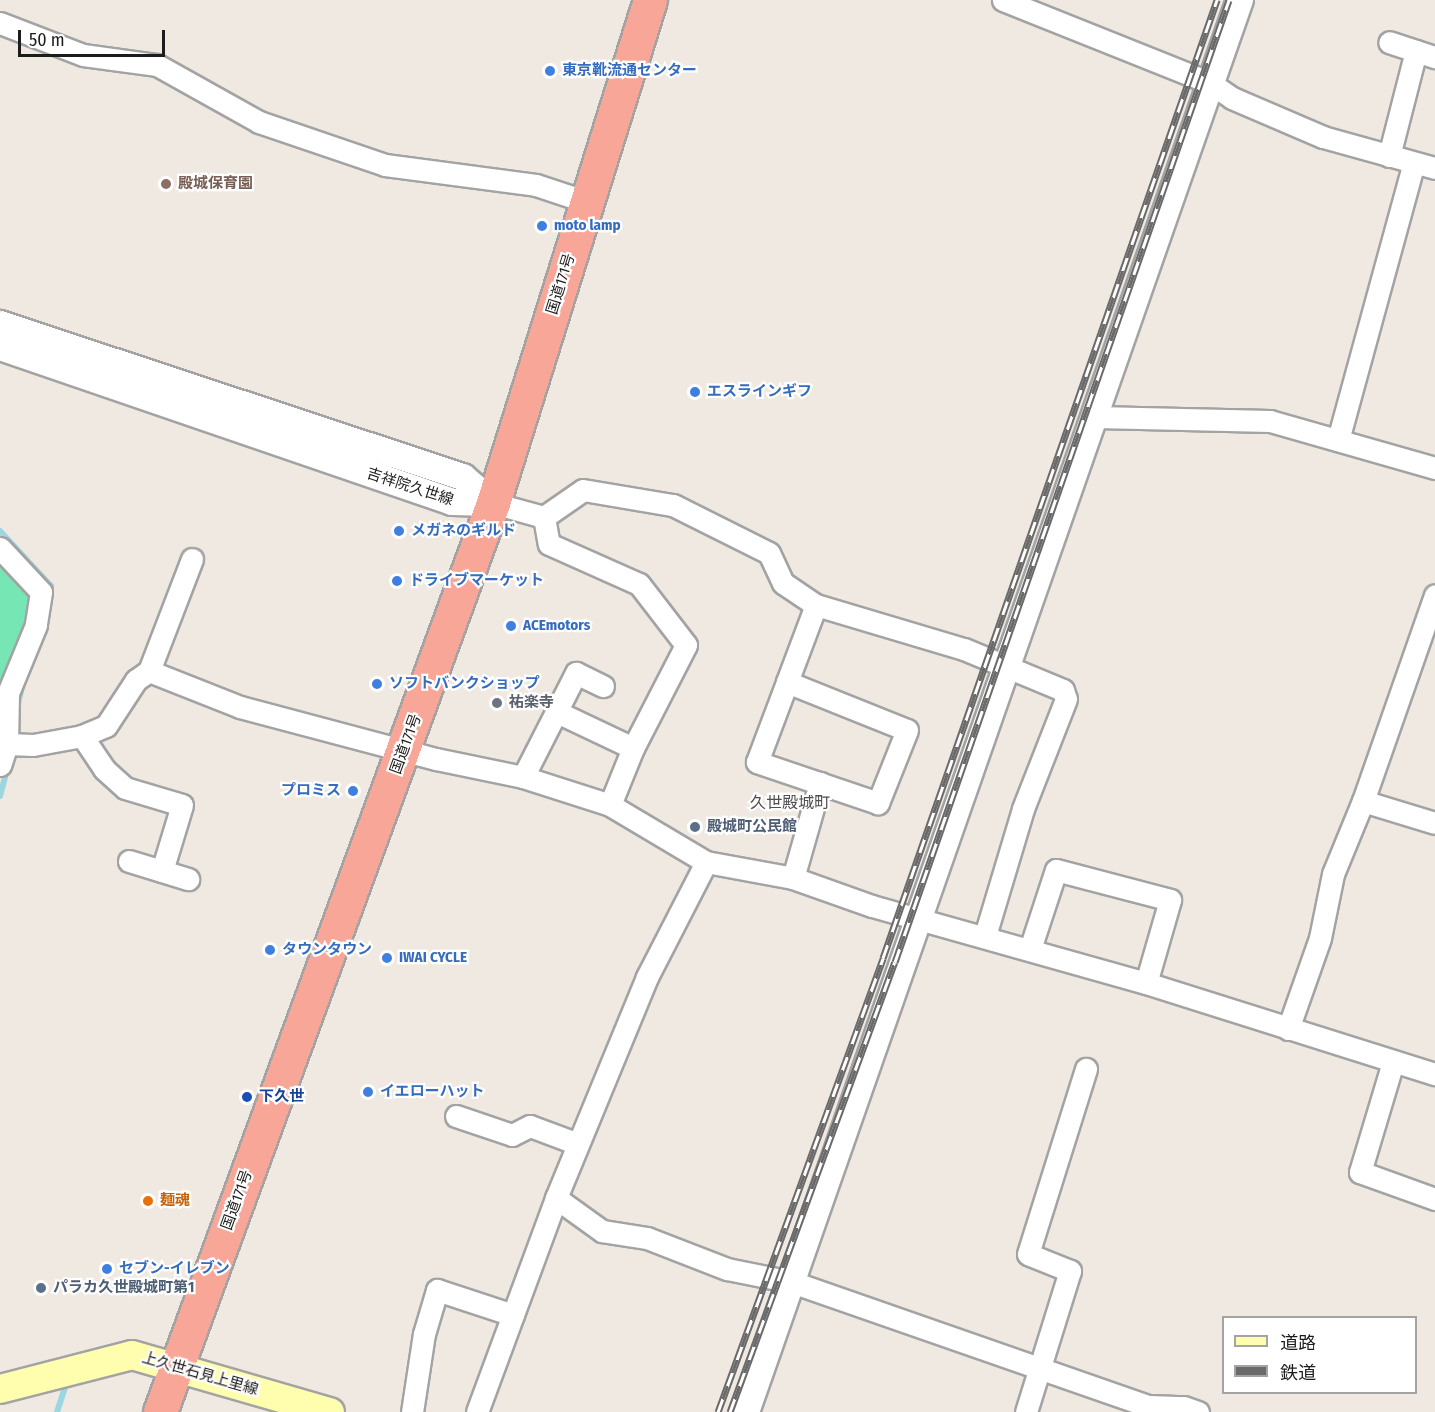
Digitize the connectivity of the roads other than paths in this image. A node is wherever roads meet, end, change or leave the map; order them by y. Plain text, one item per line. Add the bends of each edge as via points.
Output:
1 (650, 0) edge
2 (1003, 0) edge
3 (1240, 0) edge
4 (0, 23) edge
5 (1389, 42) dead end
6 (1425, 54) edge
7 (1210, 83) junction
8 (1389, 156) junction
9 (1414, 163) junction
10 (1435, 168) edge
11 (587, 202) junction
12 (0, 324) edge
13 (0, 347) edge
14 (1096, 417) junction
15 (1338, 440) junction
16 (1435, 468) edge
17 (493, 503) junction
18 (544, 517) junction
19 (0, 548) edge
20 (192, 559) dead end
21 (1435, 595) edge
22 (816, 605) junction
23 (1006, 669) junction
24 (149, 671) junction
25 (787, 682) junction
26 (603, 686) dead end
27 (557, 712) junction
28 (82, 736) junction
29 (7, 744) junction
30 (633, 748) junction
31 (404, 750) junction
32 (0, 765) edge
33 (523, 777) junction
34 (820, 783) junction
35 (1363, 801) junction
36 (610, 805) junction
37 (1435, 823) edge
38 (129, 861) dead end
39 (706, 862) junction
40 (162, 871) junction
41 (793, 878) junction
42 (189, 879) dead end
43 (919, 920) junction
44 (985, 936) junction
45 (1030, 950) junction
46 (1146, 983) junction
47 (1288, 1029) junction
48 (1393, 1062) junction
49 (1086, 1069) dead end
50 (1435, 1074) edge
51 (456, 1116) dead end
52 (578, 1144) junction
53 (555, 1198) junction
54 (1435, 1199) edge
55 (792, 1282) junction
56 (513, 1315) junction
57 (1040, 1367) junction
58 (175, 1368) junction
59 (0, 1389) edge
60 (1164, 1409) edge
61 (160, 1412) edge
62 (330, 1412) edge
63 (412, 1412) edge
64 (477, 1412) edge
65 (746, 1412) edge
66 (1026, 1412) edge
67 (1197, 1412) edge

1 - 11 highway, 国道171号
2 - 7 street
3 - 7 street
4 - 11 street via 83,55 157,65 259,122 385,165 536,185
5 - 6 street
6 - 8 street
7 - 8 street via 1232,98 1323,137
7 - 14 street
8 - 9 street
9 - 10 street
9 - 15 street
11 - 17 highway, 国道171号
12 - 17 street, 吉祥院久世線 via 463,477
13 - 17 street, 吉祥院久世線 via 453,502
14 - 15 street via 1270,421
14 - 23 street
15 - 16 street
17 - 18 street
17 - 31 highway, 国道171号
18 - 22 street via 583,490 672,505 769,553 783,583
18 - 30 street via 549,544 639,584 686,645
19 - 29 street via 41,592 36,625 8,693
20 - 24 street
21 - 35 street
22 - 23 street via 963,649
22 - 25 street
23 - 43 street
23 - 44 street via 1063,690 1066,699 1023,809
24 - 28 street via 136,681 105,726
24 - 31 street via 240,707
25 - 34 street via 757,762
25 - 34 street via 907,730 878,803
26 - 27 street via 576,673
27 - 30 street
27 - 33 street
28 - 29 street via 33,745
28 - 40 street via 104,769 125,788 182,805
29 - 32 street
30 - 36 street
31 - 33 street
31 - 58 highway, 国道171号
33 - 36 street
34 - 41 street
35 - 37 street
35 - 47 street via 1333,874 1320,938
36 - 39 street
38 - 40 street
39 - 41 street
39 - 52 street via 647,977
40 - 42 street
41 - 43 street
43 - 44 street
43 - 55 street
44 - 45 street
45 - 46 street
45 - 46 street via 1056,870 1170,900
46 - 47 street
47 - 48 street
48 - 50 street
48 - 54 street via 1360,1172
49 - 57 street via 1028,1254 1070,1271
51 - 52 street via 512,1135 530,1126
52 - 53 street
53 - 55 street via 602,1231 647,1239 727,1269
53 - 56 street
55 - 57 street
55 - 65 street
56 - 63 street via 437,1290 424,1334
56 - 64 street
57 - 60 street
57 - 66 street
58 - 59 main road, 上久世石見上里線 via 132,1354
58 - 61 highway, 国道171号
58 - 62 main road, 上久世石見上里線
60 - 67 street

